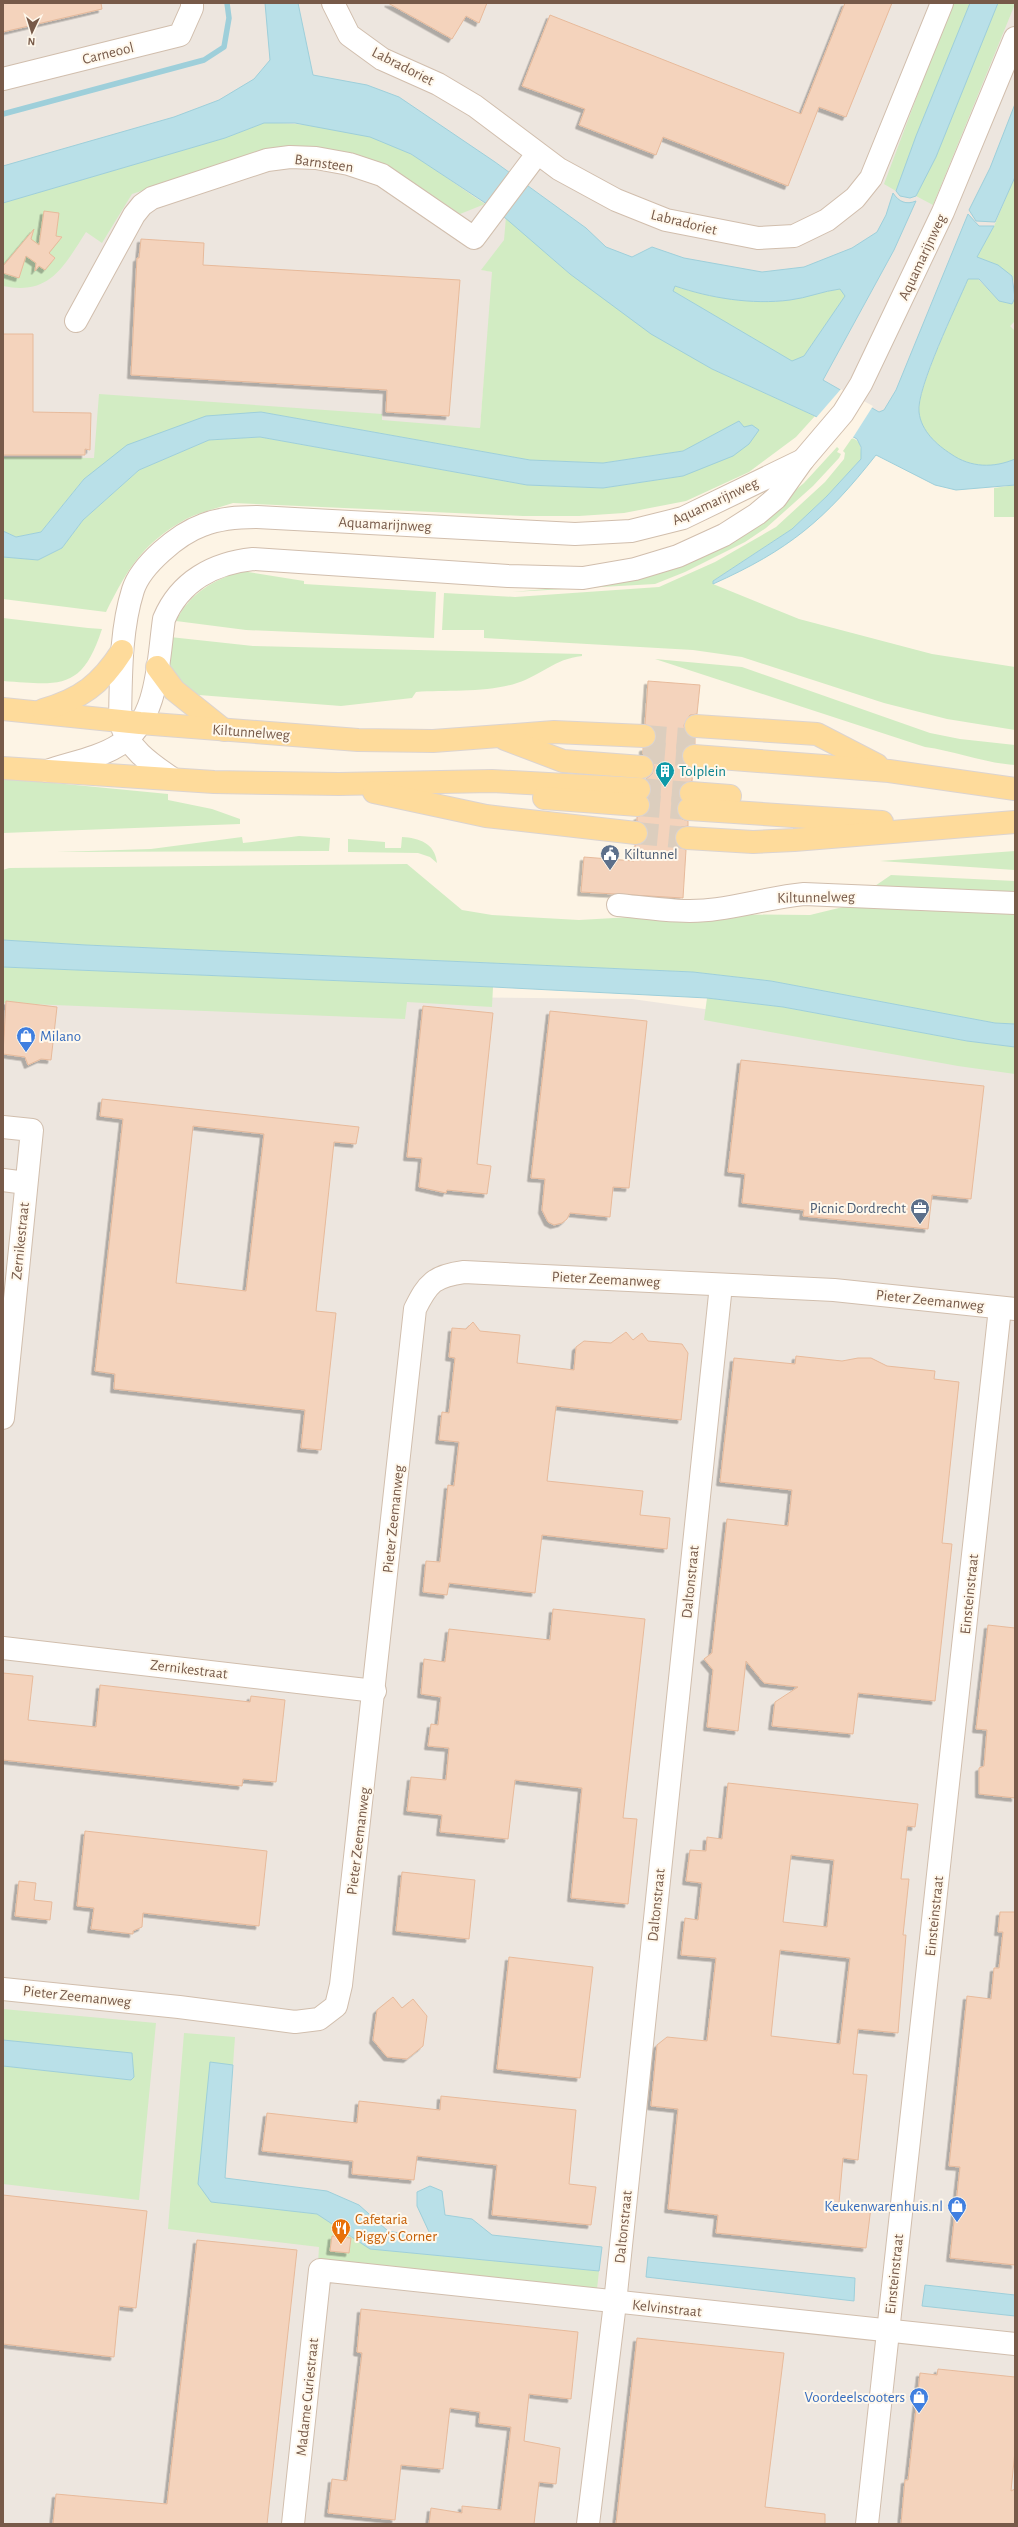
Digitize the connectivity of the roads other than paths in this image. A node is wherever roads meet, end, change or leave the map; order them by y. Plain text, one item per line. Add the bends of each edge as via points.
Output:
1 (192, 3) edge
2 (333, 3) edge
3 (942, 3) edge
4 (1015, 38) edge
5 (3, 79) edge
6 (533, 159) junction
7 (76, 321) dead end
8 (803, 460) junction
9 (122, 651) junction
10 (157, 667) junction
11 (3, 709) edge
12 (36, 712) junction
13 (129, 728) junction
14 (224, 730) junction
15 (500, 737) junction
16 (3, 768) edge
17 (47, 771) junction
18 (889, 771) junction
19 (174, 778) junction
20 (1015, 789) edge
21 (638, 812) tunnel mouth
22 (1015, 822) edge
23 (955, 827) junction
24 (1015, 902) edge
25 (618, 906) dead end
26 (3, 1127) edge
27 (3, 1180) edge
28 (26, 1183) junction
29 (721, 1285) junction
30 (1008, 1308) edge
31 (3, 1418) edge
32 (3, 1648) edge
33 (375, 1691) junction
34 (3, 1989) edge
35 (320, 2270) joint
36 (615, 2303) junction
37 (888, 2330) junction
38 (1015, 2344) edge
39 (293, 2524) edge
40 (588, 2524) edge
41 (867, 2524) edge

1 - 5 street, Carneool via 180,35
2 - 6 street, Labradoriet via 349,35 382,59 438,84 475,106
3 - 6 street, Labradoriet via 871,178 855,198 827,220 794,236 758,238 666,220 616,200 559,169
4 - 8 street, Aquamarijnweg via 943,212 861,384 843,413
6 - 7 street, Barnsteen via 474,238 382,175 349,164 316,158 290,157 267,160 152,198 134,215
8 - 9 street, Aquamarijnweg via 683,518 625,532 536,533 257,517 201,525 178,539 145,569 133,590
8 - 10 street, Aquamarijnweg via 776,498 740,525 678,556 611,575 583,578 516,576 253,559 218,566 201,574 186,586 168,611
9 - 12 main road via 103,677 85,693 62,705
9 - 13 street, Aquamarijnweg
10 - 13 street, Aquamarijnweg via 153,694 146,714
10 - 14 main road via 174,690
11 - 12 main road, Kiltunnelweg
12 - 13 main road, Kiltunnelweg
13 - 14 main road, Kiltunnelweg
13 - 17 street via 107,750
13 - 19 street via 142,756
14 - 15 main road, Kiltunnelweg via 401,742
15 - 15 main road, Kiltunnelweg via 554,732 643,744 563,761
16 - 17 main road
17 - 19 main road
18 - 18 main road via 812,777 694,748 814,748
18 - 20 main road
19 - 21 main road via 214,782 339,784
22 - 23 main road
23 - 23 main road via 753,842 689,816 795,802
24 - 25 street, Kiltunnelweg via 804,894 773,897 716,909
26 - 28 street, Zernikestraat via 32,1130
27 - 28 street, Zernikestraat
28 - 31 street, Zernikestraat
29 - 30 street, Pieter Zeemanweg via 834,1290
29 - 33 street, Pieter Zeemanweg via 464,1272 443,1274 426,1287 415,1309
29 - 36 street, Daltonstraat
30 - 37 street, Einsteinstraat
32 - 33 street, Zernikestraat
33 - 34 street, Pieter Zeemanweg via 341,1985 336,2006 319,2019 295,2022
35 - 36 street, Kelvinstraat
35 - 39 street, Madame Curiestraat
36 - 37 street, Kelvinstraat
36 - 40 street, Daltonstraat
37 - 38 street, Kelvinstraat
37 - 41 street, Einsteinstraat

